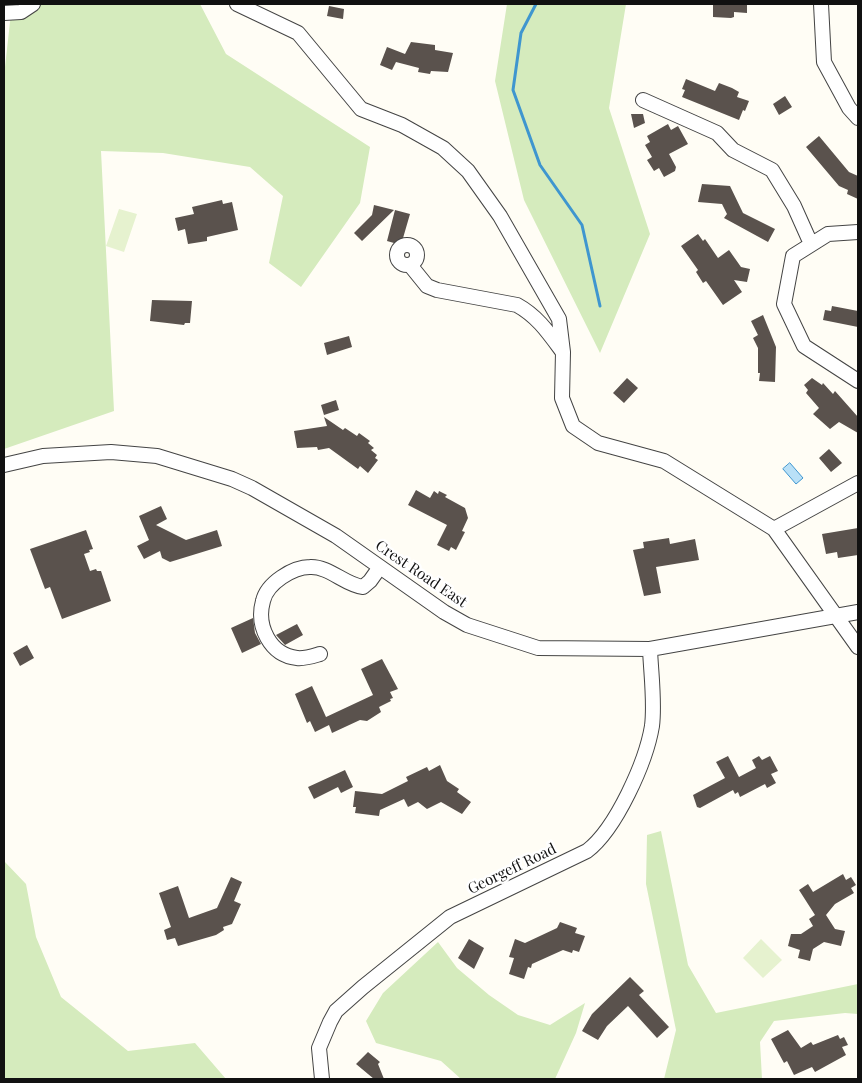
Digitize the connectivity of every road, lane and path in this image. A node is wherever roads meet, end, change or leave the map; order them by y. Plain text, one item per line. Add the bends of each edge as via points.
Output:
1 (33, 4) edge
2 (237, 4) edge
3 (820, 4) edge
4 (4, 13) edge
5 (643, 100) dead end
6 (858, 118) edge
7 (858, 232) edge
8 (811, 244) junction
9 (410, 265) dead end
10 (563, 352) junction
11 (858, 381) edge
12 (4, 465) edge
13 (858, 483) edge
14 (774, 529) junction
15 (380, 567) junction
16 (858, 612) edge
17 (837, 616) junction
18 (858, 647) edge
19 (650, 649) junction
20 (320, 654) dead end
21 (322, 1079) edge

1 - 4 street via 20,12
2 - 10 street via 298,33 361,109 402,125 443,148 468,171 500,216 559,320
3 - 6 street via 824,62 849,108
5 - 8 street via 717,133 732,150 772,170 794,206
7 - 8 street via 828,234
8 - 11 street via 793,256 784,304 804,346
9 - 10 street via 427,286 437,290 516,305 526,310 536,317
10 - 14 street via 562,398 573,426 598,443 664,461
12 - 15 street, Crest Road East via 43,456 105,452 157,456 252,488 336,536
13 - 14 street
14 - 17 street
15 - 19 street, Crest Road East via 444,612 491,634 538,648
15 - 20 street via 363,587 318,568 305,567 284,577 266,594 263,629 272,646 296,658
16 - 17 street, Crest Road East
17 - 18 street
17 - 19 street, Crest Road East
19 - 21 street, Georgeff Road via 652,726 643,759 629,790 601,838 587,851 450,917 363,987 336,1011 330,1022 319,1048

